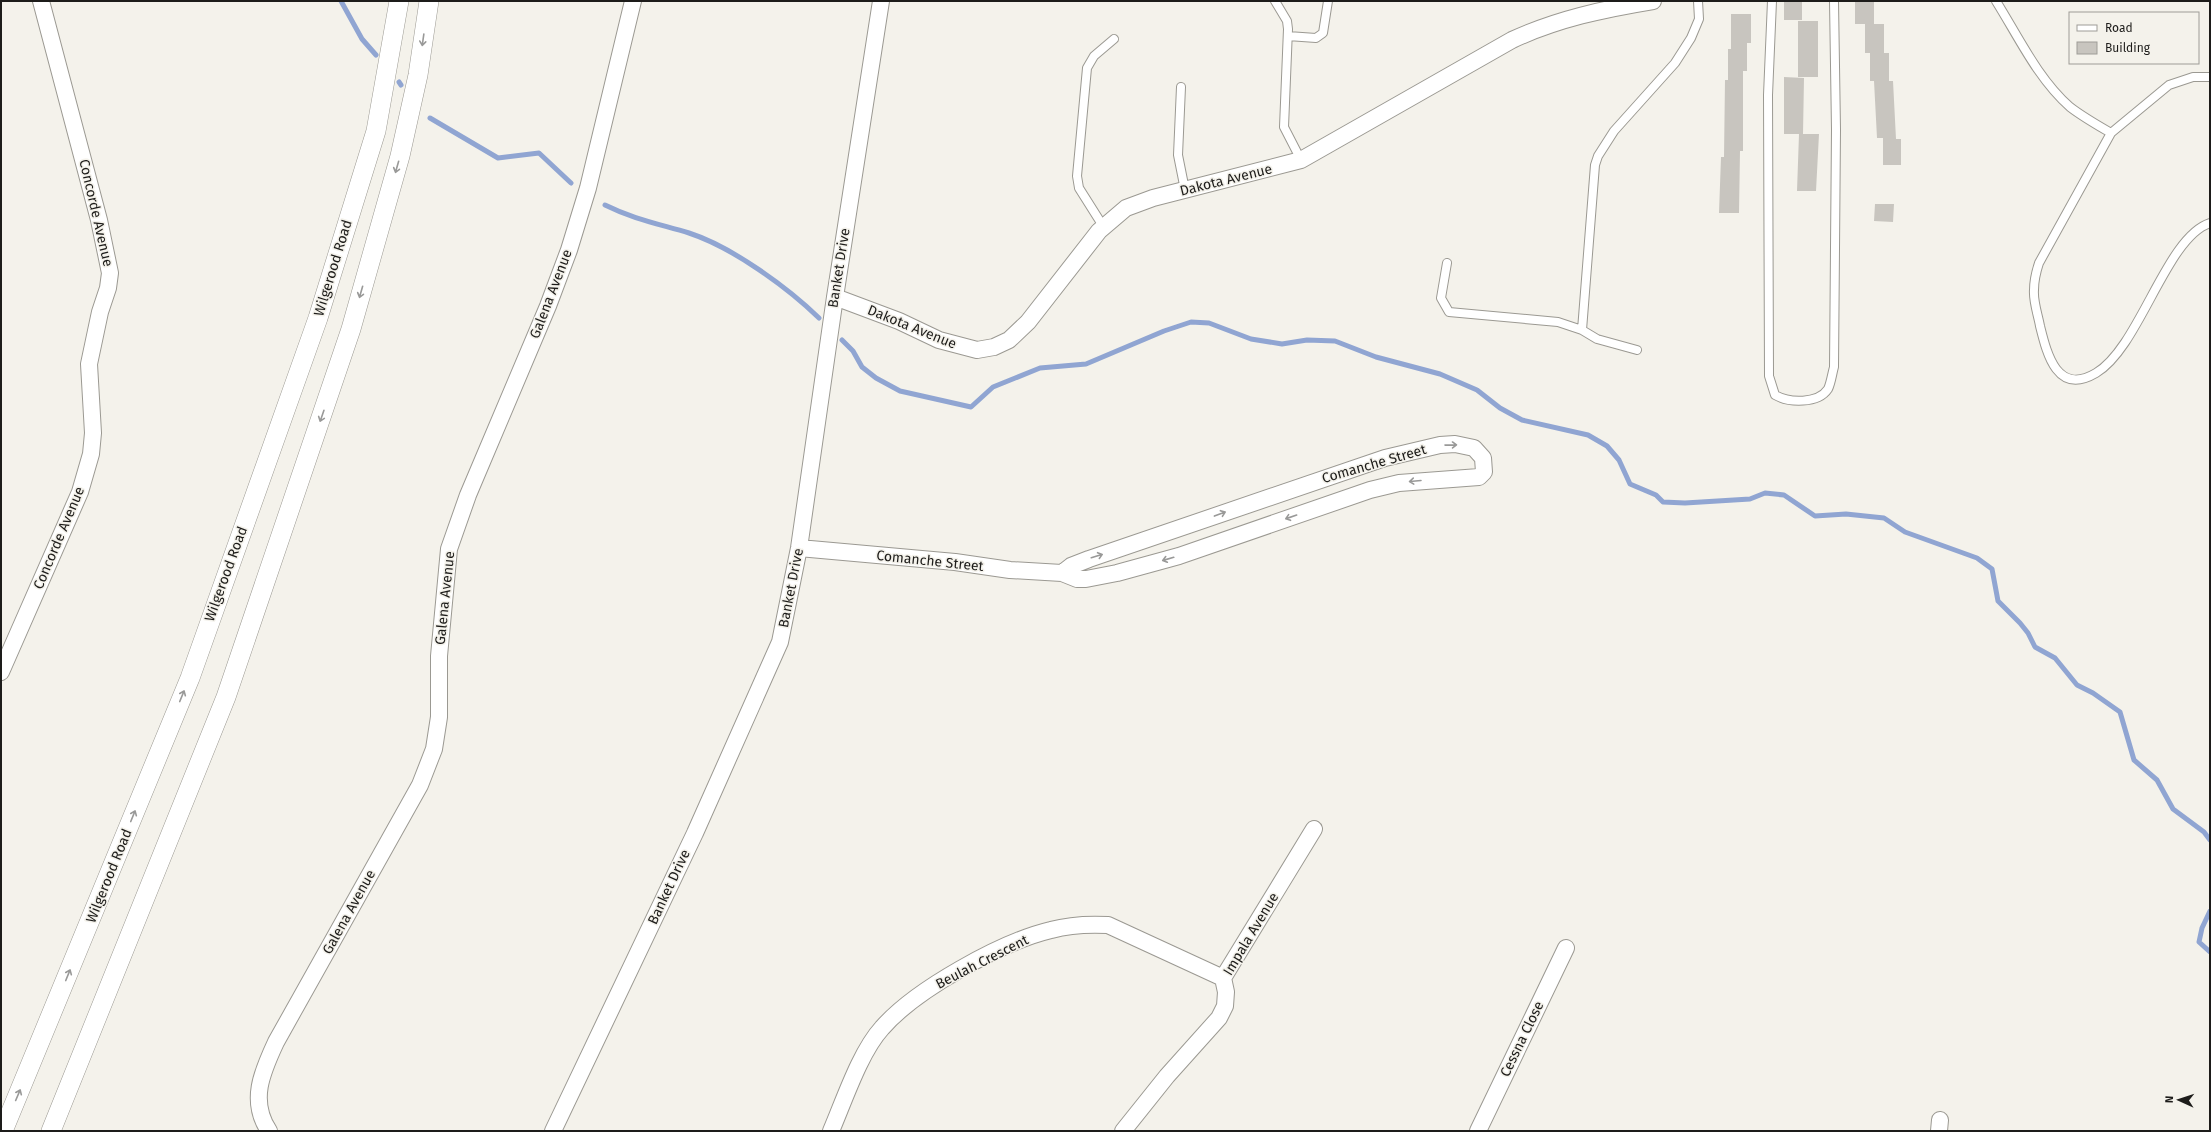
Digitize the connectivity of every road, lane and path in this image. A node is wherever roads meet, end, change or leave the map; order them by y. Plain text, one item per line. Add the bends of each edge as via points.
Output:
1 (41, 1) edge
2 (399, 1) edge
3 (429, 1) edge
4 (633, 1) edge
5 (881, 1) edge
6 (1275, 1) edge
7 (1328, 1) edge
8 (1652, 1) edge
9 (1698, 1) edge
10 (1772, 1) edge
11 (1834, 1) edge
12 (1996, 1) edge
13 (1288, 36) junction
14 (1114, 39) dead end
15 (2210, 77) edge
16 (1180, 87) dead end
17 (2111, 133) junction
18 (1301, 160) junction
19 (1185, 190) junction
20 (2210, 223) edge
21 (1103, 226) junction
22 (1447, 263) dead end
23 (835, 297) junction
24 (1582, 330) junction
25 (1637, 350) dead end
26 (799, 548) junction
27 (1062, 573) junction
28 (1, 672) edge
29 (1314, 829) dead end
30 (1566, 948) dead end
31 (1223, 978) junction
32 (3, 1131) edge
33 (51, 1131) edge
34 (269, 1131) edge
35 (553, 1131) edge
36 (831, 1131) edge
37 (1123, 1131) edge
38 (1478, 1131) edge

1 - 28 street, Concorde Avenue via 99,220 110,281 100,312 89,364 93,434 87,471
32 -> 2 street, Wilgerood Road via 190,678 315,325 376,131
3 -> 33 street via 418,75 400,156 346,344 226,697
4 - 34 street, Galena Avenue via 588,188 568,250 548,306 468,495 449,549 439,656 439,717 428,767 276,1042 262,1073 257,1094 261,1114
5 - 23 street, Banket Drive
6 - 13 lane via 1287,21
7 - 13 lane via 1323,34 1316,38
8 - 18 street, Dakota Avenue via 1593,11 1540,27 1512,40
9 - 24 lane via 1699,19 1692,38 1675,63 1614,131 1598,156 1595,165
10 - 11 lane via 1768,95 1769,376 1775,395 1797,400 1815,399 1823,394 1829,385 1834,367
12 - 17 lane via 2055,91 2082,116
13 - 18 lane via 1284,127
14 - 21 lane via 1094,56 1087,68 1077,176 1079,188
15 - 17 lane via 2192,77 2169,85
16 - 19 lane via 1178,155
17 - 20 lane via 2046,251 2035,276 2034,292 2046,351 2059,374 2072,379 2082,379 2106,365 2125,342 2181,248 2195,230
18 - 19 street, Dakota Avenue
19 - 21 street, Dakota Avenue via 1138,202
21 - 23 street, Dakota Avenue via 1028,322 1009,340 994,347 977,350 940,340 899,321
22 - 24 lane via 1441,298 1449,312 1558,322
23 - 26 street, Banket Drive
24 - 25 lane via 1597,339
26 - 27 street, Comanche Street
26 - 35 street, Banket Drive via 780,642 770,669
27 -> 27 street, Comanche Street via 1071,566 1089,559 1385,458 1455,444 1474,448 1483,458 1484,472 1479,477 1399,483 1370,490 1179,556 1117,573 1086,579 1077,579
29 - 31 street, Impala Avenue
30 - 38 street, Cessna Close
31 - 36 street, Beulah Crescent via 1108,925 1090,924 1050,930 1015,942 933,986 881,1028 866,1054
31 - 37 street, Impala Avenue via 1225,1006 1219,1018 1167,1076

